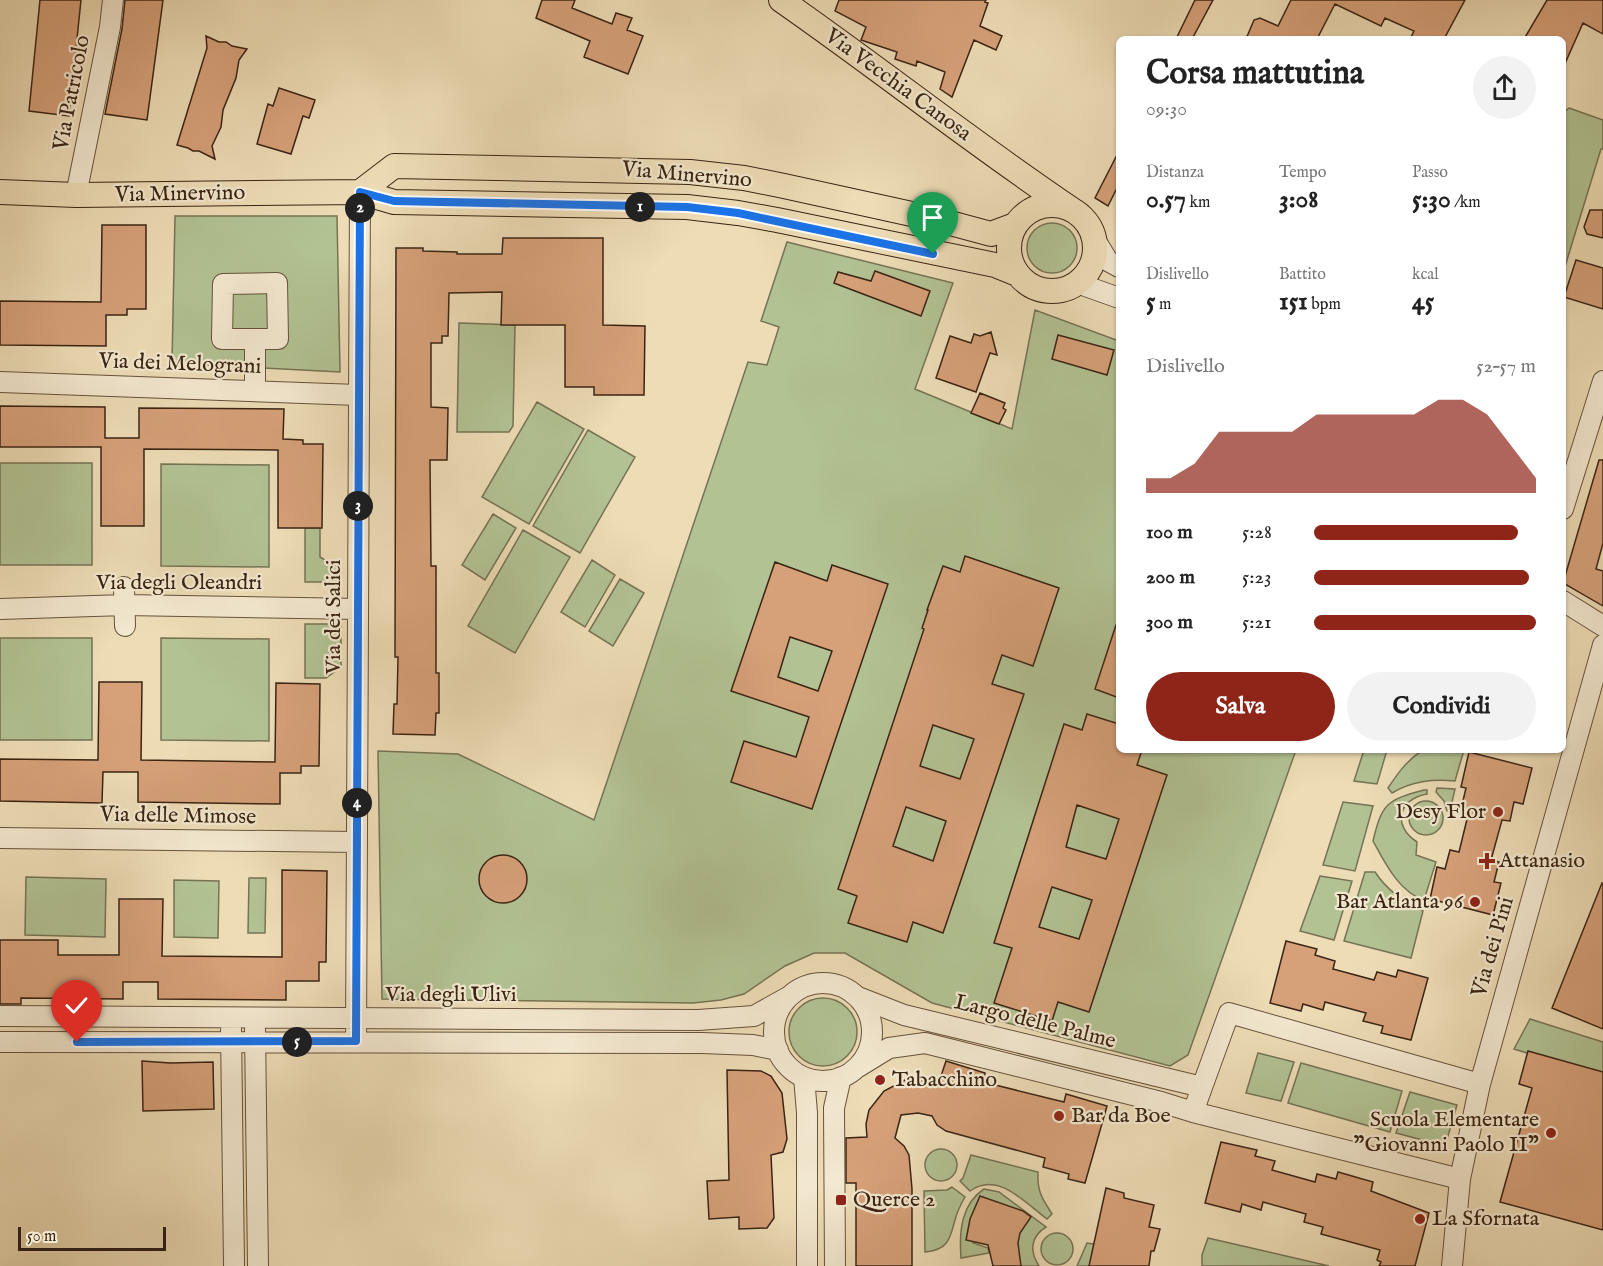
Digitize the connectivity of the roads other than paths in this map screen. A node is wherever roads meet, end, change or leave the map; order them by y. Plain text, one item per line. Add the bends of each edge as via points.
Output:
1 (113, 0) edge
2 (781, 0) edge
3 (1014, 171) junction
4 (0, 192) edge
5 (360, 192) junction
6 (76, 195) junction
7 (1074, 211) junction
8 (1021, 219) junction
9 (1094, 238) junction
10 (1116, 265) edge
11 (1017, 274) junction
12 (1077, 283) junction
13 (1116, 297) edge
14 (255, 339) dead end
15 (1603, 381) edge
16 (0, 382) edge
17 (255, 391) junction
18 (358, 395) junction
19 (1566, 499) edge
20 (124, 596) junction
21 (1566, 603) edge
22 (0, 609) edge
23 (358, 609) junction
24 (125, 626) dead end
25 (1603, 626) edge
26 (1603, 645) edge
27 (0, 838) edge
28 (356, 842) junction
29 (788, 997) junction
30 (858, 997) junction
31 (0, 1016) edge
32 (231, 1017) junction
33 (255, 1017) junction
34 (357, 1018) junction
35 (356, 1041) junction
36 (0, 1042) edge
37 (231, 1042) junction
38 (255, 1042) junction
39 (777, 1050) junction
40 (850, 1072) junction
41 (804, 1077) junction
42 (1480, 1084) junction
43 (1202, 1087) junction
44 (1193, 1112) junction
45 (1460, 1179) junction
46 (234, 1266) edge
47 (258, 1266) edge
48 (807, 1266) edge
49 (835, 1266) edge
50 (1452, 1266) edge

1 - 6 street, Via Patricolo
2 - 3 main road, Via Vecchia Canosa
3 - 7 main road, Via Vecchia Canosa
3 - 8 main road, Via Vecchia Canosa via 1026,190
4 - 6 main road, Via Minervino
5 - 6 main road, Via Minervino
5 - 8 main road, Via Minervino via 394,166 654,170 764,182 991,234
5 - 11 main road, Via Minervino via 394,201 687,207 738,213 995,265
5 - 18 street, Via dei Salici
7 - 8 main road via 1050,205 1038,207
7 - 9 main road via 1083,218
8 - 11 main road via 1010,238 1009,251
9 - 10 street via 1108,261
9 - 12 main road via 1093,263
11 - 12 main road via 1034,288 1045,291
12 - 13 street
14 - 17 street
15 - 19 street
16 - 17 street, Via dei Melograni
17 - 18 street, Via dei Melograni
18 - 23 street, Via dei Salici
20 - 22 street, Via degli Oleandri
20 - 23 street, Via degli Oleandri
20 - 24 street
21 - 25 street
23 - 28 street, Via dei Salici
26 - 42 street, Via dei Pini
27 - 28 street, Via delle Mimose
28 - 34 street, Via dei Salici
29 - 30 street via 815,983 831,983
29 - 34 street, Via degli Ulivi via 754,1016 698,1020
29 - 39 street via 775,1022
30 - 40 street via 867,1010 871,1040 867,1054
30 - 43 street, Largo delle Palme via 904,1015
31 - 32 street, Via degli Ulivi
32 - 33 street, Via degli Ulivi
32 - 37 street
33 - 34 street, Via degli Ulivi
33 - 38 street
34 - 35 street, Via dei Salici
35 - 38 street, Via degli Ulivi
35 - 39 street, Via degli Ulivi via 702,1043
36 - 37 street, Via degli Ulivi
37 - 38 street, Via degli Ulivi
37 - 46 street
38 - 47 street
39 - 41 street
40 - 41 street via 829,1080
40 - 44 street via 889,1048 924,1043
40 - 49 street via 834,1108
41 - 48 street
42 - 43 street via 1229,1013
42 - 45 street, Via dei Pini
43 - 44 street
44 - 45 street
45 - 50 street, Via dei Pini

